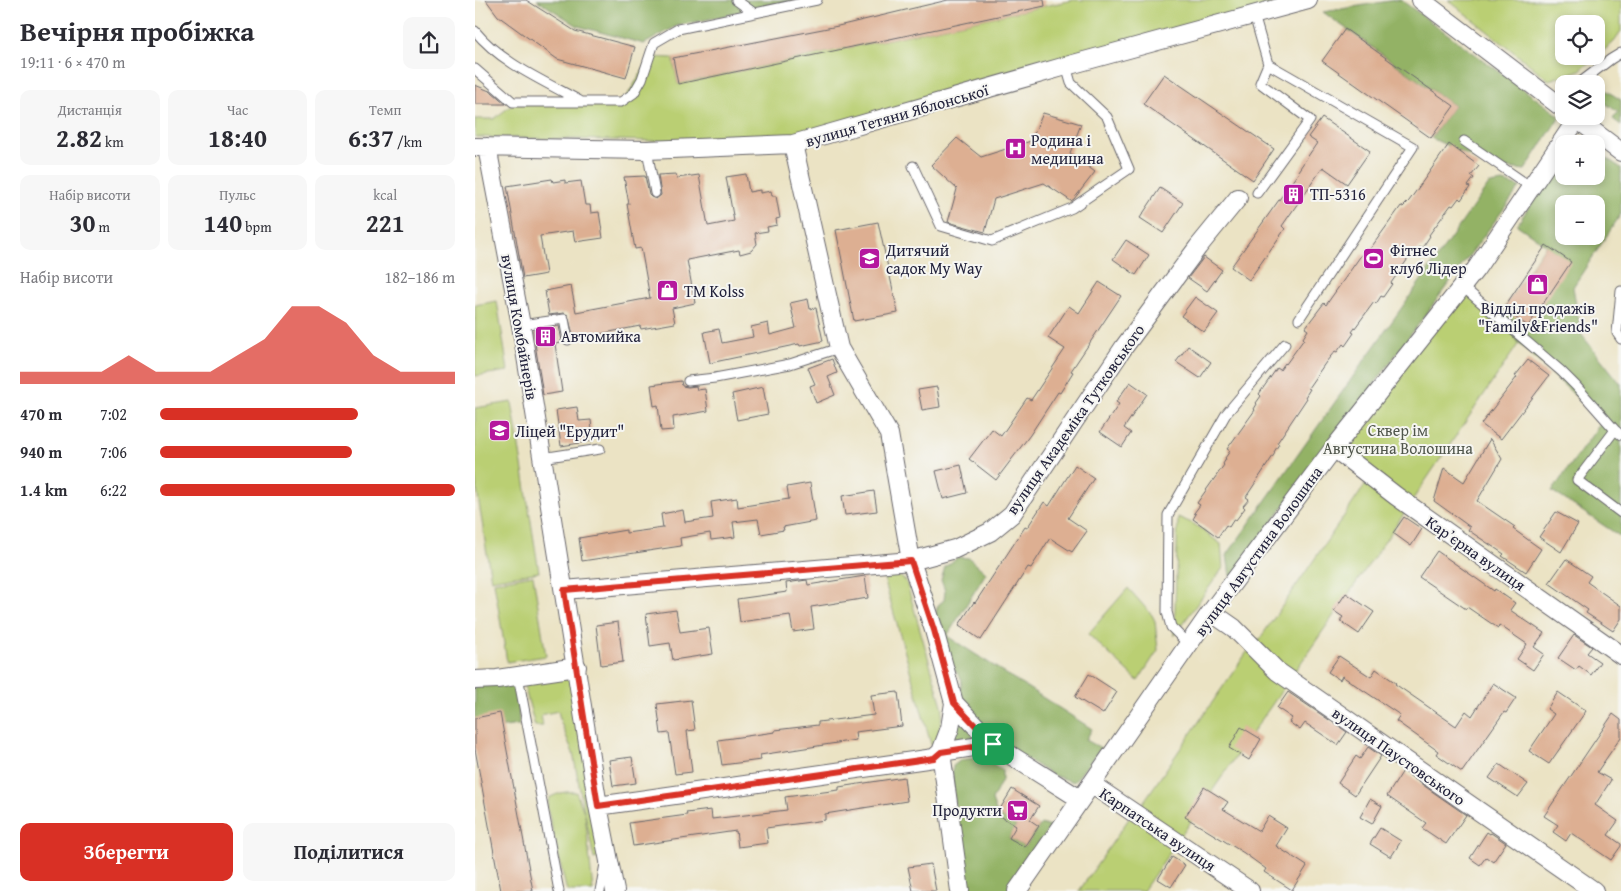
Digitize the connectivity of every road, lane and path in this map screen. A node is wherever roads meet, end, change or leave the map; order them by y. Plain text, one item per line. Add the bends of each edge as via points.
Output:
1 (736, 0) edge
2 (817, 0) edge
3 (1308, 0) edge
4 (1421, 0) edge
5 (754, 13) junction
6 (1254, 16) junction
7 (475, 31) edge
8 (1621, 53) edge
9 (1268, 64) junction
10 (1066, 66) junction
11 (475, 69) edge
12 (1590, 75) edge
13 (1555, 101) edge
14 (582, 103) junction
15 (1560, 125) edge
16 (1586, 125) edge
17 (1464, 141) dead end
18 (793, 144) junction
19 (481, 147) edge
20 (647, 150) junction
21 (1621, 152) edge
22 (913, 166) dead end
23 (1531, 187) junction
24 (655, 193) dead end
25 (1257, 193) dead end
26 (1238, 198) dead end
27 (1463, 287) junction
28 (1621, 291) edge
29 (1299, 319) dead end
30 (521, 325) junction
31 (1621, 339) edge
32 (569, 340) dead end
33 (1285, 344) dead end
34 (839, 348) junction
35 (688, 381) dead end
36 (1618, 432) edge
37 (1334, 448) junction
38 (600, 449) dead end
39 (542, 458) junction
40 (1621, 513) edge
41 (911, 561) junction
42 (564, 590) junction
43 (1211, 612) junction
44 (1189, 645) junction
45 (1621, 655) edge
46 (577, 667) junction
47 (518, 676) junction
48 (475, 680) edge
49 (954, 703) junction
50 (993, 744) junction
51 (941, 752) junction
52 (1091, 784) junction
53 (1080, 799) junction
54 (598, 806) junction
55 (607, 853) junction
56 (559, 891) edge
57 (600, 891) edge
58 (615, 891) edge
59 (960, 891) edge
60 (1017, 891) edge
61 (1250, 891) edge
62 (1593, 891) edge

1 - 5 lane
2 - 5 lane
3 - 6 street, вулиця Тетяни Яблонської
4 - 13 street
5 - 14 lane via 678,29 654,42 635,93 621,102
6 - 9 lane
6 - 10 street, вулиця Тетяни Яблонської
7 - 14 lane via 511,62
8 - 12 lane
9 - 25 lane via 1260,82 1311,120
9 - 29 lane via 1413,147
10 - 18 street, вулиця Тетяни Яблонської
10 - 22 lane via 1071,83 1107,117 1129,169 1072,208 991,241 941,226
11 - 14 lane via 513,102
15 - 23 street, вулиця Августина Волошина
16 - 21 street
17 - 23 lane
18 - 20 street, вулиця Тетяни Яблонської
18 - 34 street
19 - 20 street, вулиця Тетяни Яблонської
19 - 30 street, вулиця Комбайнерів
20 - 24 lane
23 - 27 street, вулиця Августина Волошина
26 - 41 street, вулиця Академіка Тутковського via 1124,347 1012,514 990,532 955,549
27 - 36 lane via 1561,371
27 - 37 street, вулиця Августина Волошина
28 - 31 lane via 1617,333
30 - 32 lane via 564,319
30 - 39 street, вулиця Комбайнерів
33 - 44 lane via 1224,417 1168,515 1167,612 1171,627
34 - 35 lane via 790,364
34 - 41 street via 889,434
36 - 40 lane via 1577,480
37 - 43 street, вулиця Августина Волошина
37 - 45 street, Карʼєрна вулиця
38 - 39 lane
39 - 42 street, вулиця Комбайнерів
41 - 42 street, вулиця Академіка Тутковського
41 - 49 street
42 - 46 street, вулиця Комбайнерів
43 - 44 street, вулиця Августина Волошина
43 - 62 street, вулиця Паустовського via 1234,628 1277,671
44 - 52 street, вулиця Августина Волошина
46 - 47 street
46 - 54 street, вулиця Комбайнерів
47 - 48 street
47 - 56 lane
49 - 50 street
49 - 51 street via 950,728
50 - 51 street
50 - 53 street
51 - 54 street via 934,758
51 - 59 street
52 - 53 street, вулиця Августина Волошина
52 - 61 street, Карпатська вулиця
53 - 60 street, вулиця Августина Волошина
54 - 55 street, вулиця Комбайнерів
55 - 57 lane
55 - 58 street, вулиця Комбайнерів

